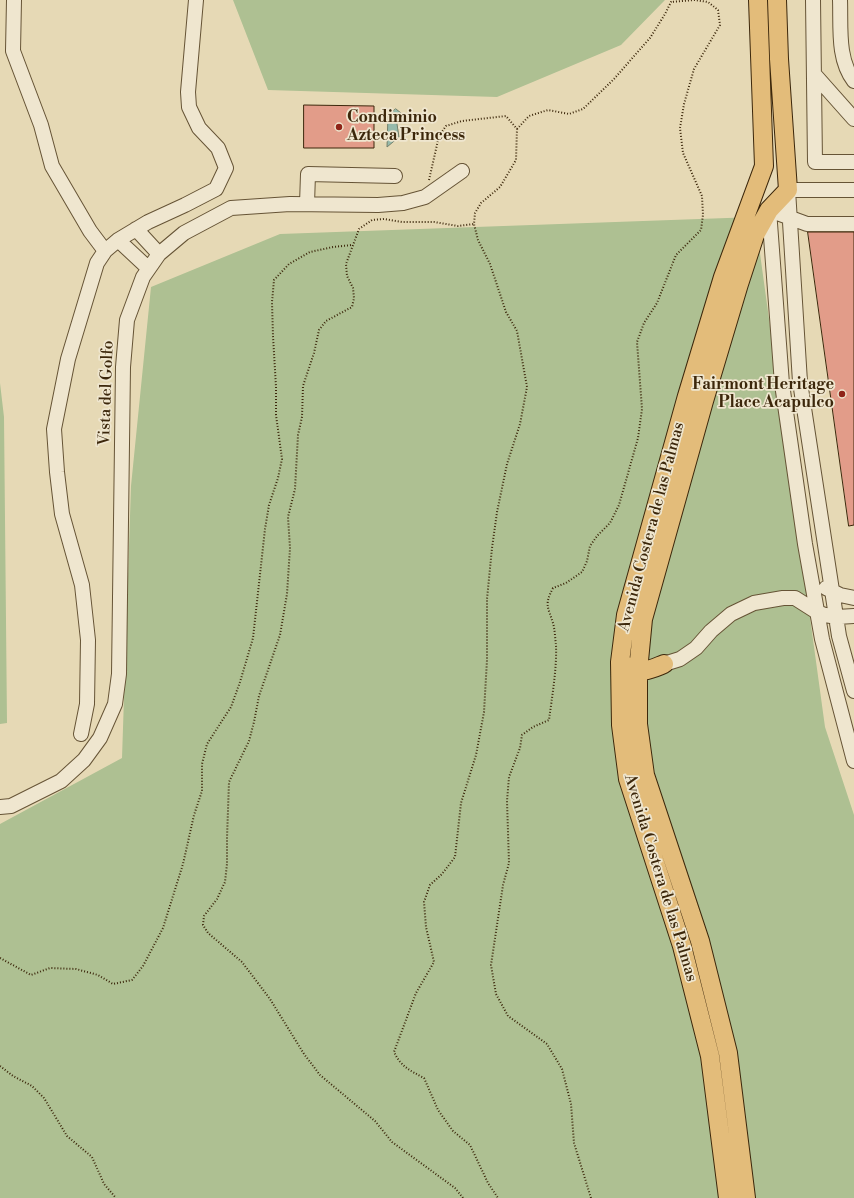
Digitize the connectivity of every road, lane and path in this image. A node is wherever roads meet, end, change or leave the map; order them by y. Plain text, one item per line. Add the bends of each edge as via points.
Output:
1 (14, 0) edge
2 (196, 0) edge
3 (758, 0) edge
4 (777, 0) edge
5 (813, 0) edge
6 (840, 0) edge
7 (672, 1) edge
8 (778, 59) junction
9 (759, 60) junction
10 (814, 74) junction
11 (854, 81) edge
12 (854, 119) edge
13 (518, 129) junction
14 (854, 162) edge
15 (764, 166) junction
16 (462, 171) dead end
17 (395, 176) dead end
18 (788, 190) junction
19 (854, 190) edge
20 (426, 197) junction
21 (307, 204) junction
22 (769, 210) junction
23 (790, 217) junction
24 (474, 224) junction
25 (854, 224) edge
26 (136, 229) junction
27 (118, 240) junction
28 (352, 245) junction
29 (104, 251) junction
30 (159, 254) junction
31 (148, 268) junction
32 (812, 586) junction
33 (833, 591) junction
34 (795, 598) junction
35 (854, 598) edge
36 (817, 612) junction
37 (854, 616) edge
38 (837, 617) junction
39 (620, 662) junction
40 (638, 663) junction
41 (664, 664) joint
42 (854, 691) edge
43 (81, 734) dead end
44 (854, 761) edge
45 (0, 807) edge
46 (0, 958) edge
47 (0, 1066) edge
48 (116, 1198) edge
49 (463, 1198) edge
50 (498, 1198) edge
51 (591, 1198) edge
52 (728, 1198) edge
53 (746, 1198) edge

1 - 29 street via 13,51 41,125 52,166
2 - 26 street via 189,107 199,128 218,148 226,168 216,189
3 - 9 main road, Avenida Costera de las Palmas
4 - 8 main road
5 - 10 street
6 - 11 street via 841,48 849,74
7 - 13 path via 650,38 583,109 569,114 548,110 541,112 529,116
7 - 51 path via 708,2 718,10 720,25 694,69 680,128 684,153 702,196 701,230 676,255 657,303 644,323 637,342 642,409 638,438 619,505 610,523 590,546 582,572 566,583 552,588 548,597 548,610 554,624 556,646 549,720 522,735 509,777 509,863 503,885 491,965 496,994 508,1016 547,1044 562,1069 571,1104 574,1143
8 - 9 main road
8 - 18 main road
9 - 15 main road, Avenida Costera de las Palmas
10 - 12 street
10 - 14 street via 815,162
13 - 20 path via 506,116 446,126 439,136
13 - 24 path via 516,160 500,187 481,203 475,212
15 - 22 main road
15 - 39 main road, Avenida Costera de las Palmas via 723,278 687,396 626,615
16 - 20 street, Vista del Golfo
17 - 21 street via 308,174
18 - 19 street
18 - 22 main road, Avenida Costera de las Palmas
18 - 23 street
20 - 21 street, Vista del Golfo via 403,203 378,205
21 - 30 street, Vista del Golfo via 231,208 184,233
22 - 23 street
22 - 32 street via 782,384
22 - 40 main road, Avenida Costera de las Palmas via 755,236 704,401 643,619
23 - 25 street via 807,224
23 - 33 street via 800,382
24 - 28 path via 458,226 434,222 372,220 360,229
24 - 50 path via 506,312 517,331 526,387 520,424 501,492 492,548 487,600 484,712 476,755 461,803 455,857 430,885 424,902 426,927 434,962 416,993 394,1052 398,1061 424,1078 438,1110 453,1131 470,1145
26 - 27 street
26 - 30 street
27 - 29 street
27 - 31 street
28 - 46 path via 310,252 290,264 274,280 272,302 276,415 282,459 265,529 253,638 231,707 207,744 202,764 202,791 163,928 143,966 132,980 113,984 98,975 76,969 50,968 31,975
28 - 49 path via 346,264 347,276 353,288 352,307 326,321 319,330 303,386 295,489 288,516 290,548 287,594 280,635 259,696 249,741 229,782 225,882 217,899 204,916 203,925 208,933 242,962 270,999 320,1075 375,1121 392,1142 455,1188
29 - 43 street via 97,262 68,359 54,429 56,472 62,514 82,585 88,640 87,704
30 - 31 street, Vista del Golfo
31 - 45 street, Vista del Golfo via 127,320 123,367 120,666 115,704 100,738 84,760 61,781 11,806
32 - 33 street via 824,586
32 - 34 street
32 - 36 street
33 - 35 street
33 - 38 street
34 - 36 street
34 - 41 street via 754,603 731,614 696,648 680,659
36 - 38 street
36 - 44 street
37 - 38 street
38 - 42 street via 839,636
39 - 40 main road
39 - 52 main road, Avenida Costera de las Palmas via 620,725 628,779 682,946 710,1056
40 - 41 main road via 650,657
40 - 53 main road, Avenida Costera de las Palmas via 638,724 645,775 700,941 728,1053
47 - 48 path via 32,1086 44,1098 67,1136 92,1157 104,1184

